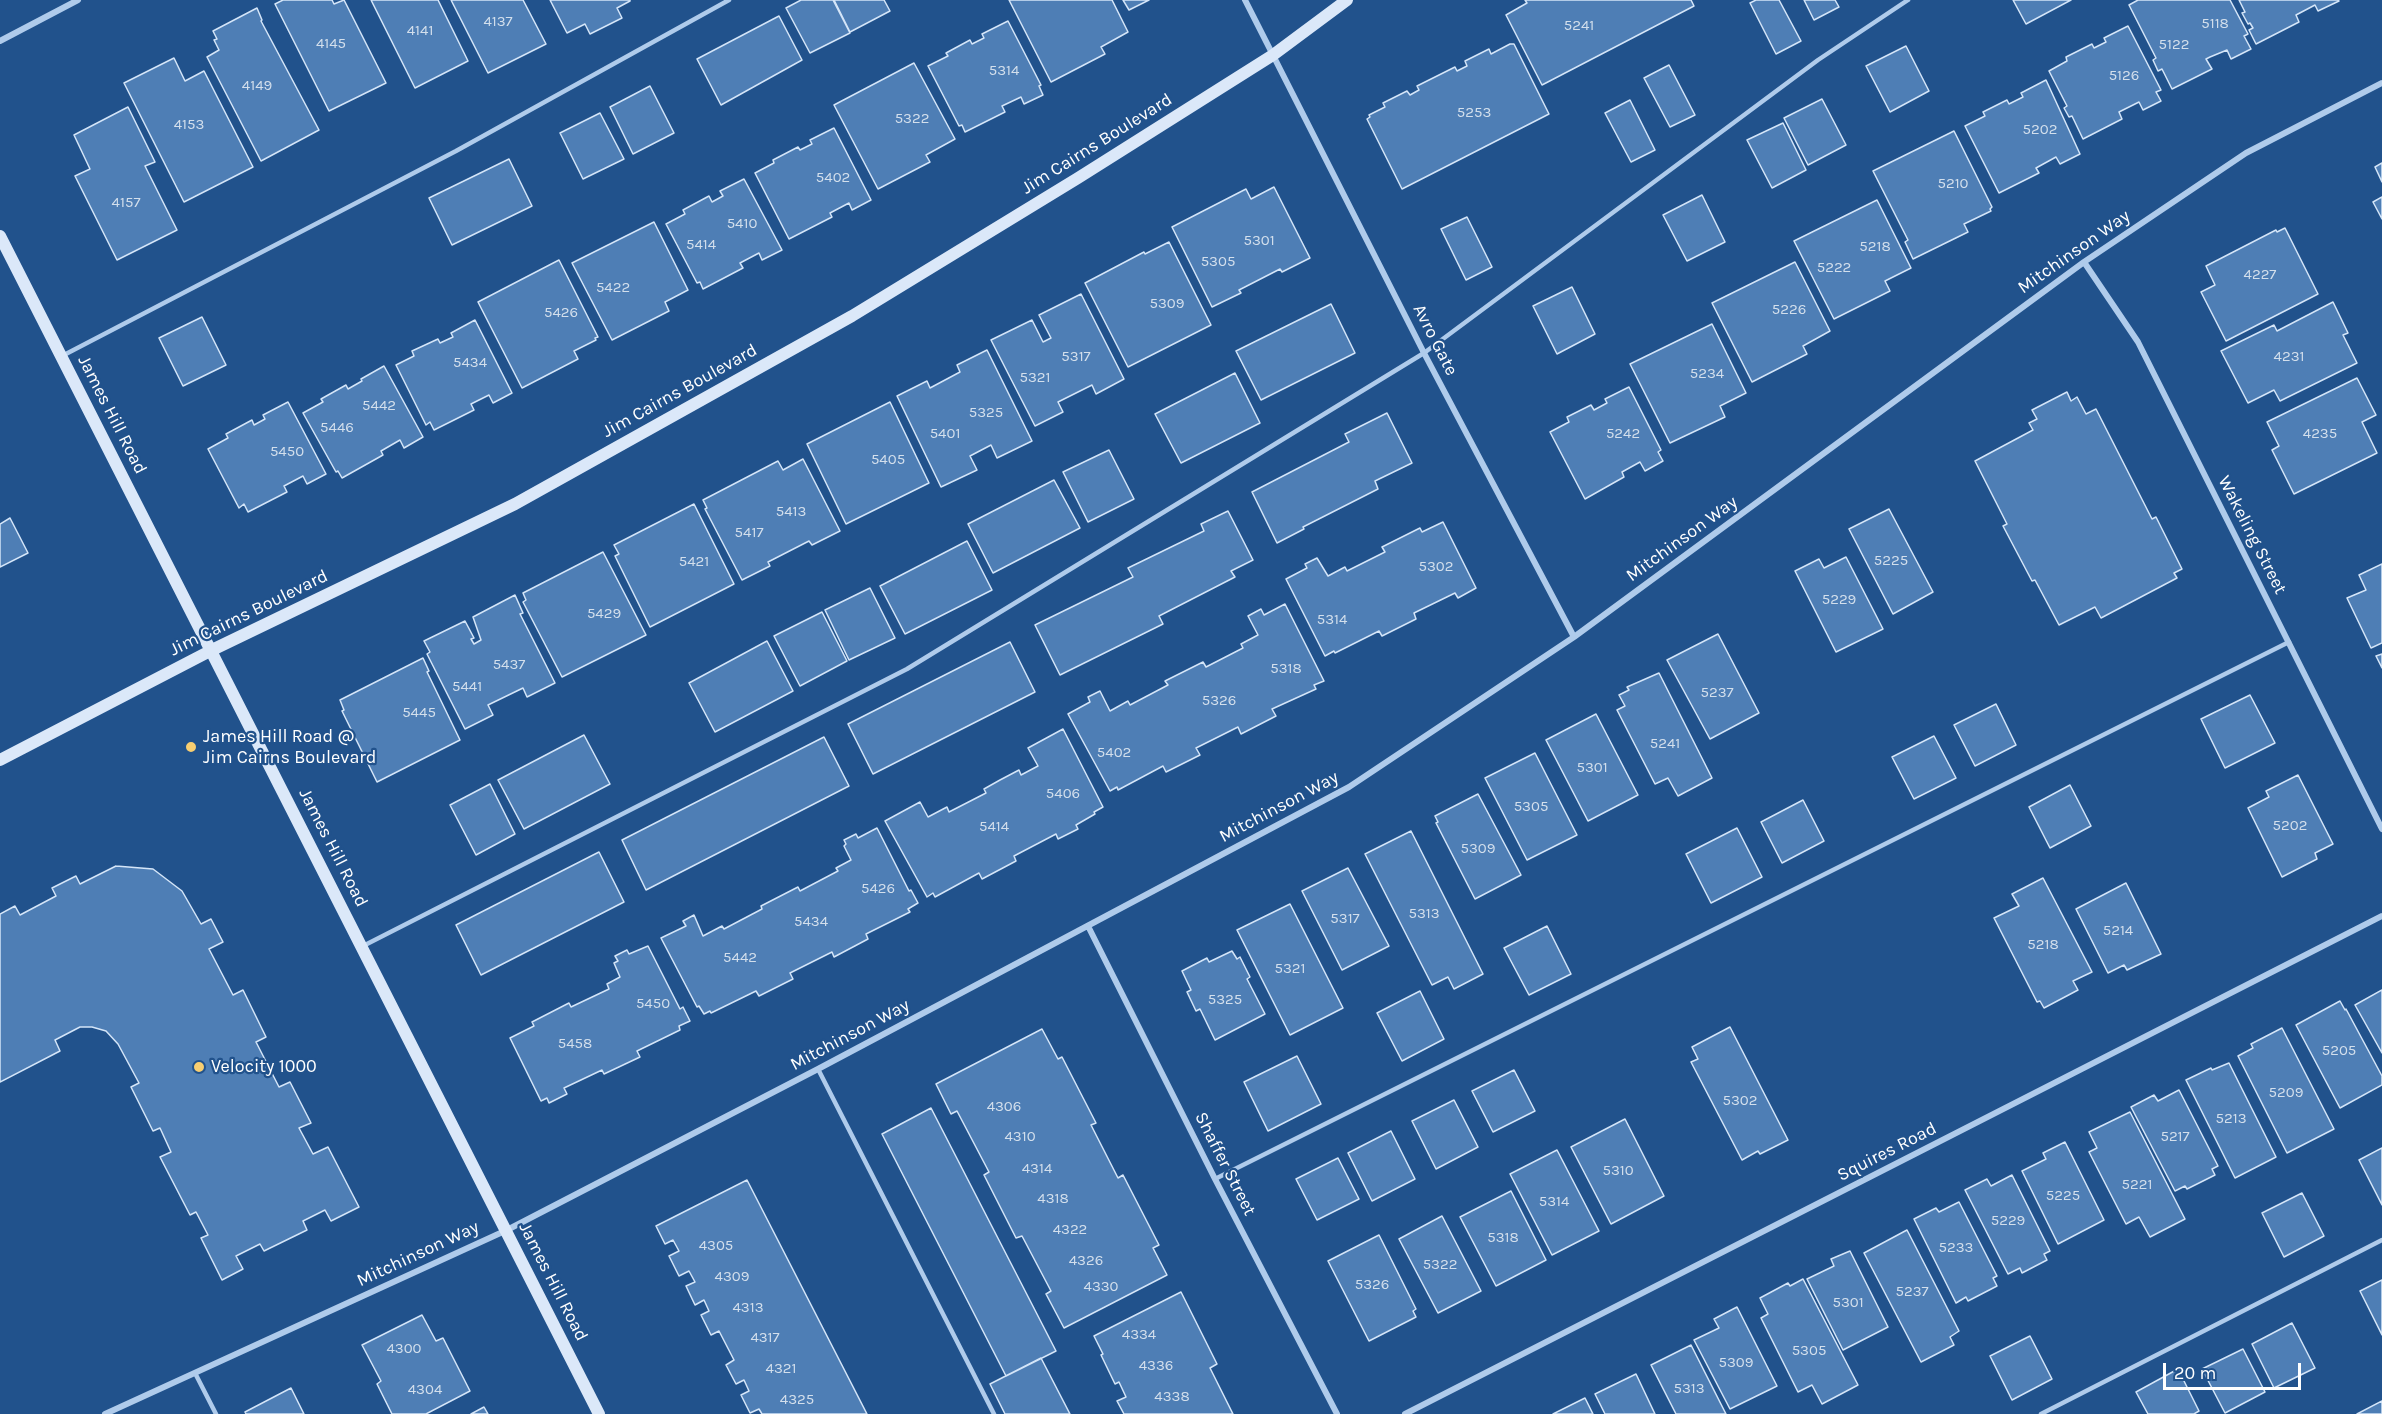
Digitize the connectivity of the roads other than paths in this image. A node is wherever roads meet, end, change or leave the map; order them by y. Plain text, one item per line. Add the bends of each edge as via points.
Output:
1 (78, 0) edge
2 (729, 0) edge
3 (1245, 0) edge
4 (1347, 0) edge
5 (1908, 0) edge
6 (0, 41) edge
7 (1273, 55) junction
8 (2382, 83) edge
9 (0, 236) edge
10 (2084, 262) junction
11 (1424, 353) junction
12 (62, 356) junction
13 (1574, 637) junction
14 (2289, 642) junction
15 (212, 650) junction
16 (0, 760) edge
17 (2382, 829) edge
18 (2382, 916) edge
19 (1088, 926) junction
20 (363, 946) junction
21 (818, 1069) junction
22 (1215, 1179) junction
23 (507, 1230) junction
24 (2382, 1240) edge
25 (195, 1373) junction
26 (105, 1414) edge
27 (216, 1414) edge
28 (599, 1414) edge
29 (994, 1414) edge
30 (1337, 1414) edge
31 (1405, 1414) edge
32 (2041, 1414) edge

1 - 6 street
2 - 12 lane via 456,151
3 - 7 street, Avro Gate
4 - 7 street, Jim Cairns Boulevard
5 - 11 lane via 1818,60
7 - 11 street, Avro Gate
7 - 15 street, Jim Cairns Boulevard via 852,316 515,504
8 - 10 street, Mitchinson Way via 2246,153
9 - 12 street, James Hill Road
10 - 13 street, Mitchinson Way
10 - 14 street, Wakeling Street via 2138,342
11 - 13 street, Avro Gate
11 - 20 lane via 907,669
12 - 15 street, James Hill Road
13 - 19 street, Mitchinson Way via 1349,788
14 - 17 street, Wakeling Street
14 - 22 lane
15 - 16 street, Jim Cairns Boulevard
15 - 20 street, James Hill Road
18 - 31 street, Squires Road
19 - 21 street, Mitchinson Way
19 - 22 street, Shaffer Street
20 - 23 street, James Hill Road
21 - 23 street, Mitchinson Way
21 - 29 lane
22 - 30 street, Shaffer Street
23 - 25 street, Mitchinson Way
23 - 28 street, James Hill Road
24 - 32 lane
25 - 26 street, Mitchinson Way
25 - 27 lane

